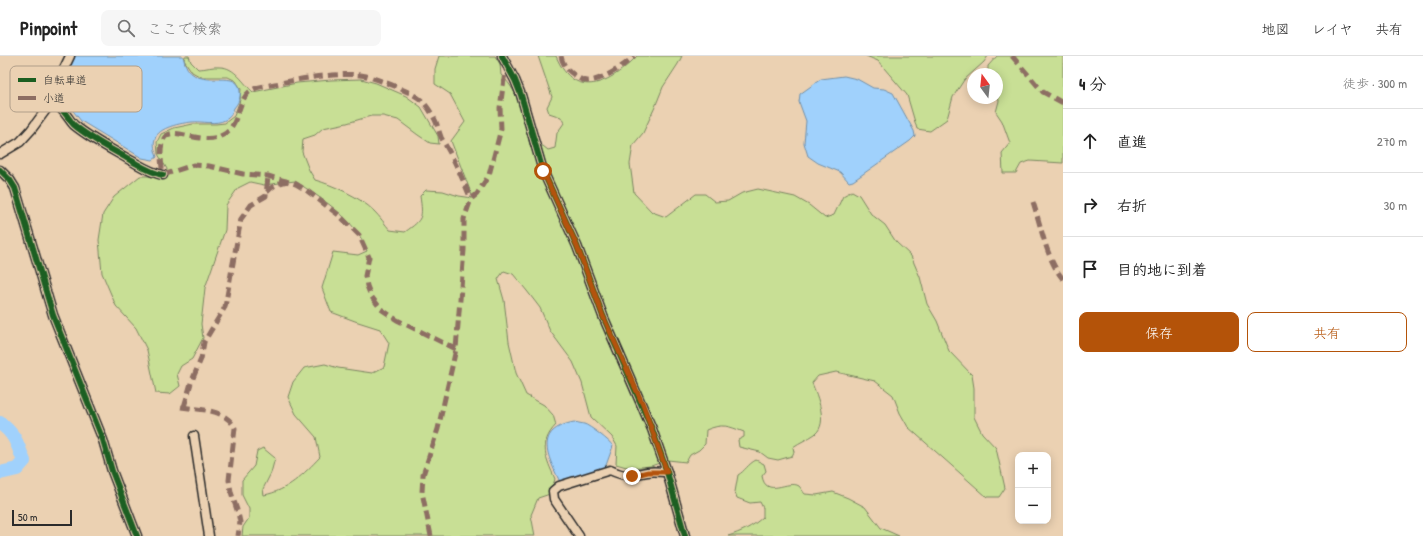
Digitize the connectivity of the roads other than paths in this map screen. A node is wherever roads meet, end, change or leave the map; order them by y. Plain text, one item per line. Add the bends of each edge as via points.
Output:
1 (70, 56) edge
2 (502, 56) edge
3 (65, 66) edge
4 (44, 112) edge
5 (64, 112) edge
6 (0, 154) edge
7 (0, 170) edge
8 (163, 175) dead end
9 (194, 436) dead end
10 (667, 472) junction
11 (137, 536) edge
12 (209, 536) edge
13 (579, 536) edge
14 (685, 536) edge

1 - 3 street
2 - 10 street via 522,95 543,171 643,405
4 - 6 street via 20,142
5 - 8 street via 80,130 103,145 148,170
7 - 11 street via 15,188 53,315 103,440
9 - 12 street
10 - 13 street via 648,472 632,476 620,475 610,470 559,486 553,491 554,499
10 - 14 street

